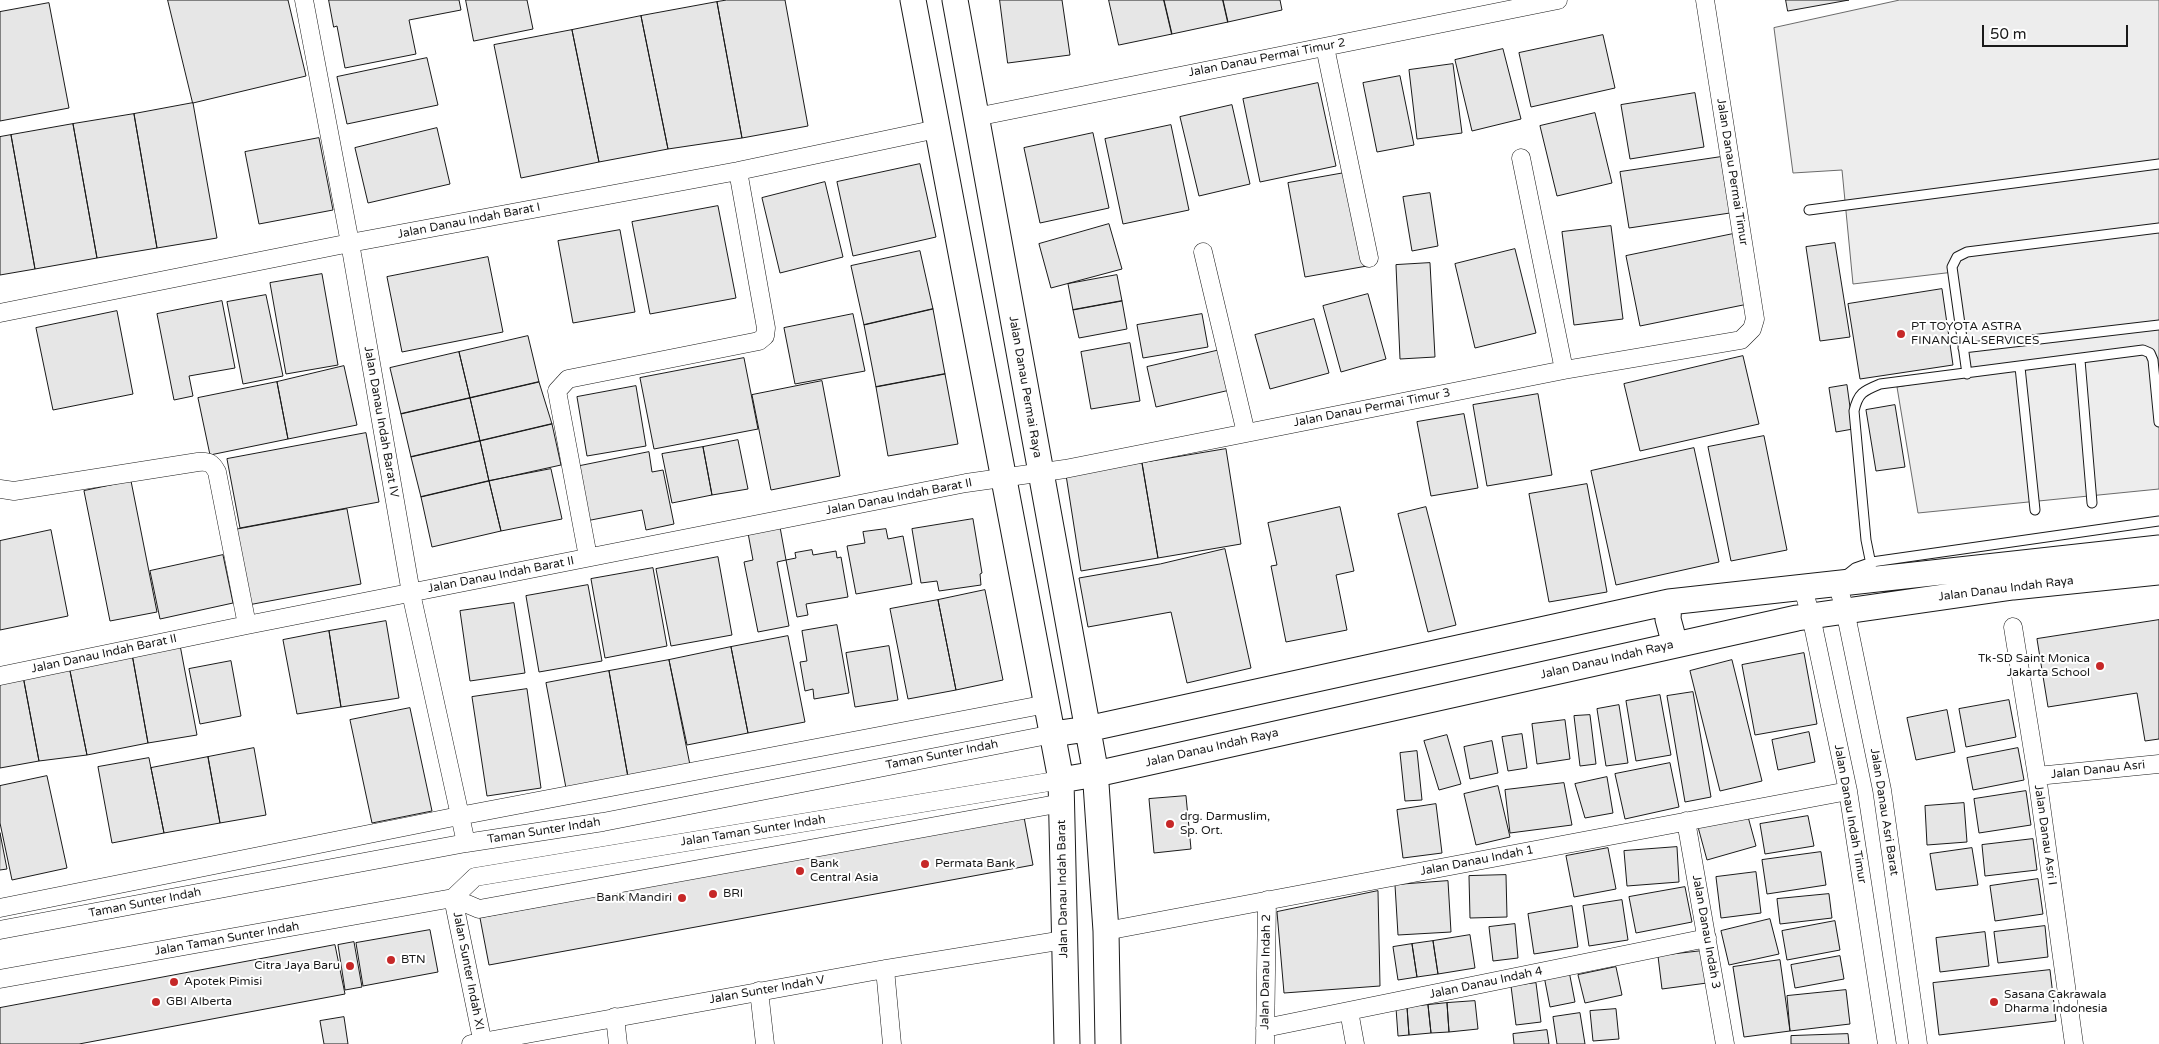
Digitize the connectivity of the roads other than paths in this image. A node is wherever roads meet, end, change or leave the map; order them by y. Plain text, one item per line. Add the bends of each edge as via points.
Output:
1 (304, 0) edge
2 (912, 0) edge
3 (955, 0) edge
4 (1558, 0) edge
5 (1705, 0) edge
6 (1325, 47) junction
7 (976, 117) junction
8 (937, 129) junction
9 (1521, 158) dead end
10 (2159, 164) edge
11 (738, 171) junction
12 (1809, 210) dead end
13 (2159, 228) edge
14 (350, 243) junction
15 (1203, 252) dead end
16 (1369, 258) dead end
17 (0, 313) edge
18 (2159, 326) edge
19 (1742, 340) joint
20 (1963, 348) junction
21 (2080, 360) junction
22 (2020, 367) junction
23 (1564, 370) junction
24 (1967, 374) junction
25 (2159, 422) edge
26 (1246, 433) junction
27 (1039, 473) junction
28 (1006, 478) junction
29 (0, 488) edge
30 (2092, 503) dead end
31 (2035, 510) dead end
32 (2159, 521) edge
33 (2159, 548) edge
34 (588, 557) junction
35 (1873, 571) junction
36 (2159, 572) edge
37 (1837, 583) junction
38 (1802, 586) junction
39 (411, 593) junction
40 (1669, 602) junction
41 (1845, 610) junction
42 (1811, 616) junction
43 (247, 625) junction
44 (2013, 627) dead end
45 (1675, 645) junction
46 (0, 676) edge
47 (1047, 704) junction
48 (1088, 733) junction
49 (1053, 738) junction
50 (2159, 764) edge
51 (1095, 771) junction
52 (2036, 776) junction
53 (1061, 786) junction
54 (1848, 791) junction
55 (459, 816) junction
56 (1686, 820) junction
57 (762, 829) junction
58 (466, 843) junction
59 (767, 856) junction
60 (453, 898) junction
61 (1268, 900) junction
62 (0, 908) edge
63 (0, 930) edge
64 (1106, 931) junction
65 (1706, 938) junction
66 (1064, 940) junction
67 (885, 969) junction
68 (0, 979) edge
69 (758, 991) junction
70 (1349, 1011) junction
71 (615, 1017) junction
72 (1265, 1036) edge
73 (479, 1043) edge
74 (1722, 1043) edge
75 (618, 1044) edge
76 (765, 1044) edge
77 (892, 1044) edge
78 (1067, 1044) edge
79 (1108, 1044) edge
80 (1355, 1044) edge
81 (1887, 1044) edge
82 (1918, 1044) edge
83 (2074, 1044) edge

1 - 14 street, Jalan Danau Indah Barat IV
2 - 8 street
3 - 7 street, Jalan Danau Permai Raya
4 - 6 street, Jalan Danau Permai Timur 2
5 - 19 street, Jalan Danau Permai Timur via 1755,318 1752,328
6 - 7 street, Jalan Danau Permai Timur 2
6 - 16 street
7 - 27 street, Jalan Danau Permai Raya
8 - 11 street, Jalan Danau Indah Barat I
8 - 28 street
9 - 23 street
10 - 12 lane
11 - 14 street, Jalan Danau Indah Barat I
11 - 34 street via 765,336 760,342 568,379 557,391
13 - 20 lane via 1967,252 1957,257 1952,267
14 - 17 street, Jalan Danau Indah Barat I
14 - 39 street, Jalan Danau Indah Barat IV
15 - 26 street
18 - 20 lane
19 - 23 street, Jalan Danau Permai Timur 3
20 - 24 lane
21 - 22 lane
21 - 25 lane via 2143,350 2150,354
21 - 30 lane
22 - 24 lane
22 - 31 lane
23 - 26 street, Jalan Danau Permai Timur 3
24 - 35 lane via 1880,384 1857,399 1854,411 1866,540
26 - 27 street, Jalan Danau Permai Timur 3
27 - 28 street, Jalan Danau Permai Timur 3
27 - 48 street, Jalan Danau Permai Raya
28 - 34 street, Jalan Danau Indah Barat II via 966,483
28 - 47 street
29 - 43 street via 14,491 207,461 217,472
32 - 35 lane
33 - 35 street, Jalan Danau Indah Raya
34 - 39 street, Jalan Danau Indah Barat II
35 - 37 street, Jalan Danau Indah Raya
36 - 41 street, Jalan Danau Indah Raya via 2013,587
37 - 38 street, Jalan Danau Indah Raya
37 - 41 street, Jalan Danau Asri Barat
38 - 40 street, Jalan Danau Indah Raya
38 - 42 street, Jalan Danau Indah Timur
39 - 43 street, Jalan Danau Indah Barat II
39 - 55 street, Jalan Danau Indah Barat IV
40 - 45 street via 1668,619
40 - 48 street, Jalan Danau Indah Raya
41 - 42 street, Jalan Danau Indah Raya
41 - 82 street, Jalan Danau Asri Barat via 1882,790
42 - 45 street, Jalan Danau Indah Raya
42 - 54 street, Jalan Danau Indah Timur
43 - 46 street, Jalan Danau Indah Barat II
44 - 52 street, Jalan Danau Asri I
45 - 51 street, Jalan Danau Indah Raya
47 - 49 street
47 - 55 street
48 - 49 street, Taman Sunter Indah
48 - 51 street, Jalan Danau Permai Raya
49 - 53 street, Jalan Danau Indah Barat
49 - 58 street, Taman Sunter Indah via 603,822
50 - 52 street, Jalan Danau Asri
51 - 53 street, Jalan Danau Indah Raya
51 - 64 street
52 - 83 street, Jalan Danau Asri I
53 - 57 street, Jalan Taman Sunter Indah
53 - 59 street, Jalan Taman Sunter Indah
53 - 66 street, Jalan Danau Indah Barat
54 - 56 street, Jalan Danau Indah 1
54 - 81 street, Jalan Danau Indah Timur
55 - 58 street, Jalan Danau Indah Barat IV
55 - 62 street
56 - 61 street, Jalan Danau Indah 1
56 - 65 street, Jalan Danau Indah 3
57 - 59 street
57 - 60 street, Jalan Taman Sunter Indah via 475,877
58 - 63 street, Taman Sunter Indah
59 - 60 street, Jalan Taman Sunter Indah via 479,909
60 - 68 street, Jalan Taman Sunter Indah
60 - 73 street, Jalan Sunter Indah XI
61 - 64 street, Jalan Danau Indah 1
61 - 72 street, Jalan Danau Indah 2
64 - 79 street
65 - 70 street, Jalan Danau Indah 4
65 - 74 street, Jalan Danau Indah 3
66 - 67 street, Jalan Sunter Indah V
66 - 78 street, Jalan Danau Indah Barat
67 - 69 street, Jalan Sunter Indah V
67 - 77 street
69 - 71 street, Jalan Sunter Indah V
69 - 76 street
70 - 72 street, Jalan Danau Indah 4
70 - 80 street
71 - 73 street, Jalan Sunter Indah V
71 - 75 street

